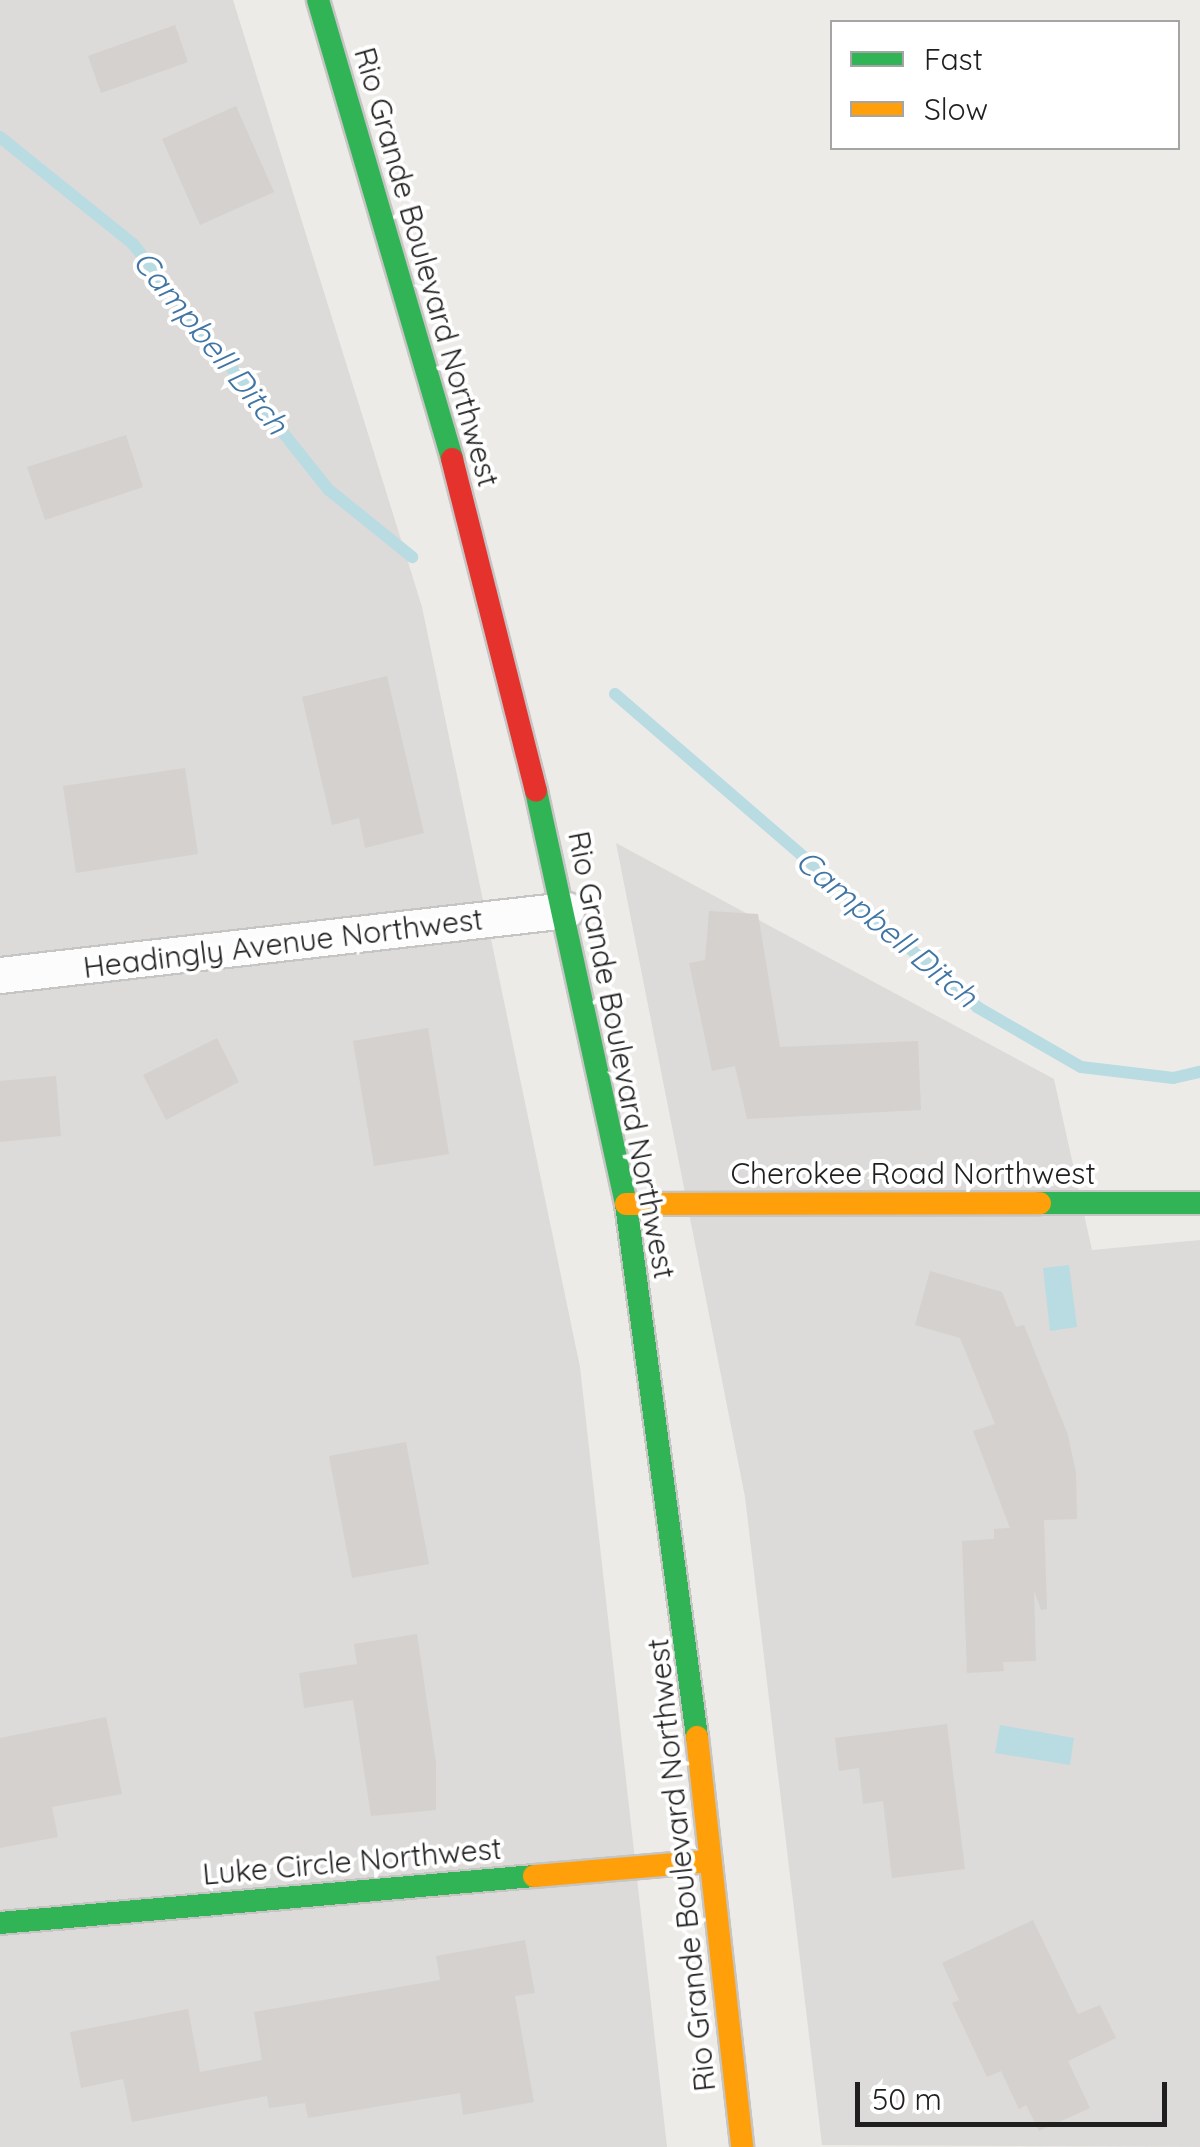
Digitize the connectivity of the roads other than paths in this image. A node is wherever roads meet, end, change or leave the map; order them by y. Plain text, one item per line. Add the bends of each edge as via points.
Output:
1 (318, 0) edge
2 (566, 910) junction
3 (0, 976) edge
4 (1200, 1203) edge
5 (626, 1204) junction
6 (710, 1861) junction
7 (0, 1923) edge
8 (742, 2147) edge

1 - 2 main road, Rio Grande Boulevard Northwest via 402,276
2 - 3 street, Headingly Avenue Northwest
2 - 5 main road, Rio Grande Boulevard Northwest
4 - 5 main road, Cherokee Road Northwest
5 - 6 main road, Rio Grande Boulevard Northwest via 677,1555
6 - 7 main road, Luke Circle Northwest
6 - 8 main road, Rio Grande Boulevard Northwest

